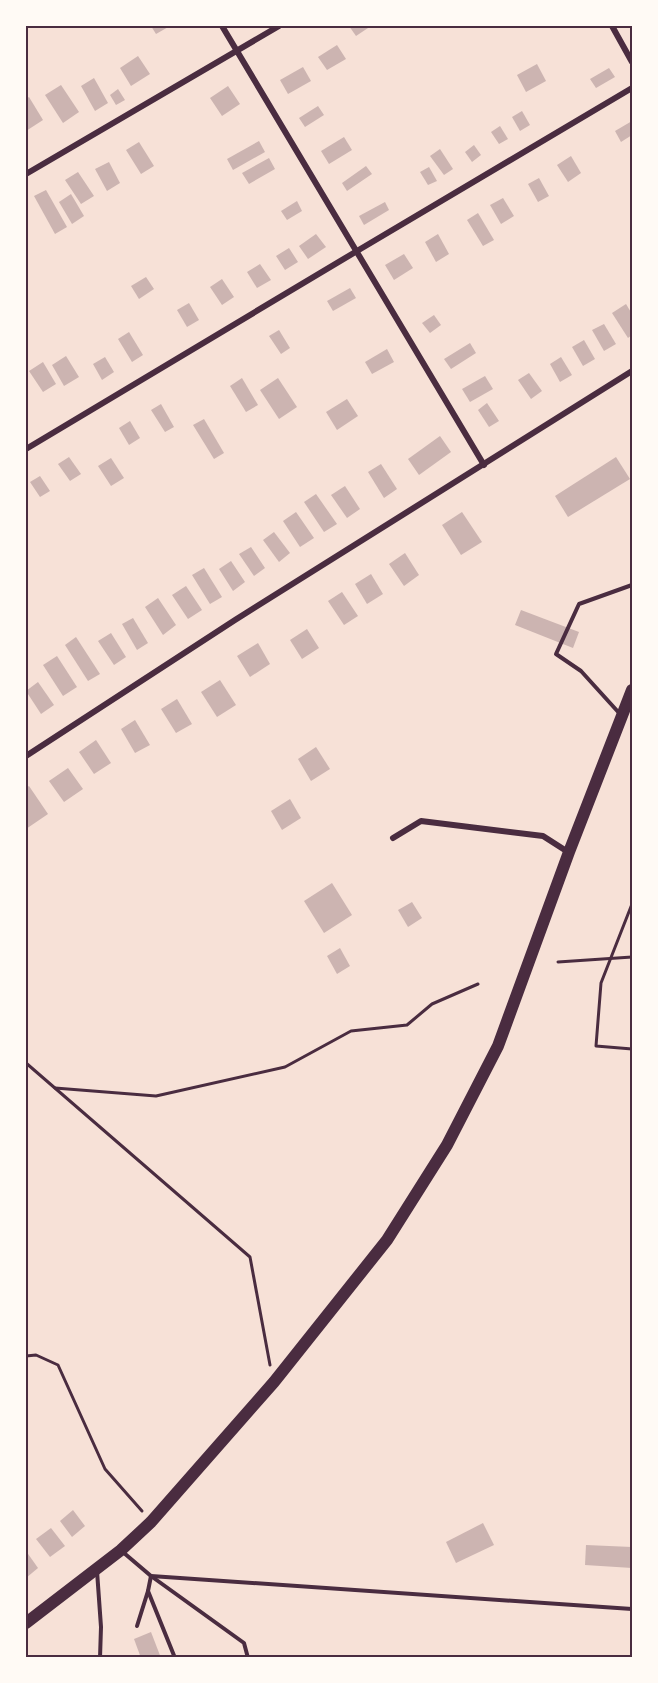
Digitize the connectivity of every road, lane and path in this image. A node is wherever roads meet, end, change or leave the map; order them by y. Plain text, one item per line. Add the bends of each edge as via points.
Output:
1 (222, 26) edge
2 (279, 26) edge
3 (612, 26) edge
4 (237, 50) junction
5 (633, 62) edge
6 (633, 88) edge
7 (26, 174) edge
8 (357, 251) junction
9 (633, 371) edge
10 (26, 449) edge
11 (484, 465) junction
12 (633, 585) edge
13 (633, 690) edge
14 (623, 717) junction
15 (26, 756) edge
16 (393, 838) dead end
17 (569, 852) junction
18 (633, 904) edge
19 (633, 957) edge
20 (558, 962) dead end
21 (478, 984) dead end
22 (633, 1048) edge
23 (26, 1063) edge
24 (55, 1088) junction
25 (26, 1356) edge
26 (274, 1382) junction
27 (151, 1522) junction
28 (121, 1550) junction
29 (97, 1568) junction
30 (151, 1576) junction
31 (148, 1591) junction
32 (633, 1609) edge
33 (26, 1623) edge
34 (137, 1626) dead end
35 (100, 1658) edge
36 (175, 1658) edge
37 (248, 1658) edge

1 - 4 street
2 - 4 street
3 - 5 street
4 - 7 street
4 - 8 street
6 - 8 street
8 - 10 street
8 - 11 street
9 - 11 street
11 - 15 street
12 - 14 lane via 579,604 555,654 581,671
13 - 14 main road
14 - 17 main road
16 - 17 street via 421,821 543,836
17 - 26 main road via 498,1046 447,1145 387,1240
18 - 22 path via 601,983 596,1046
19 - 20 path
21 - 24 path via 432,1004 407,1025 351,1031 285,1067 156,1096
23 - 24 path
24 - 26 path via 250,1257
25 - 27 path via 36,1355 58,1365 105,1469
26 - 27 main road
27 - 28 main road
28 - 29 main road
28 - 30 lane
29 - 33 main road
29 - 35 lane
30 - 31 lane
30 - 32 lane
30 - 37 lane via 244,1643
31 - 34 lane
31 - 36 lane

